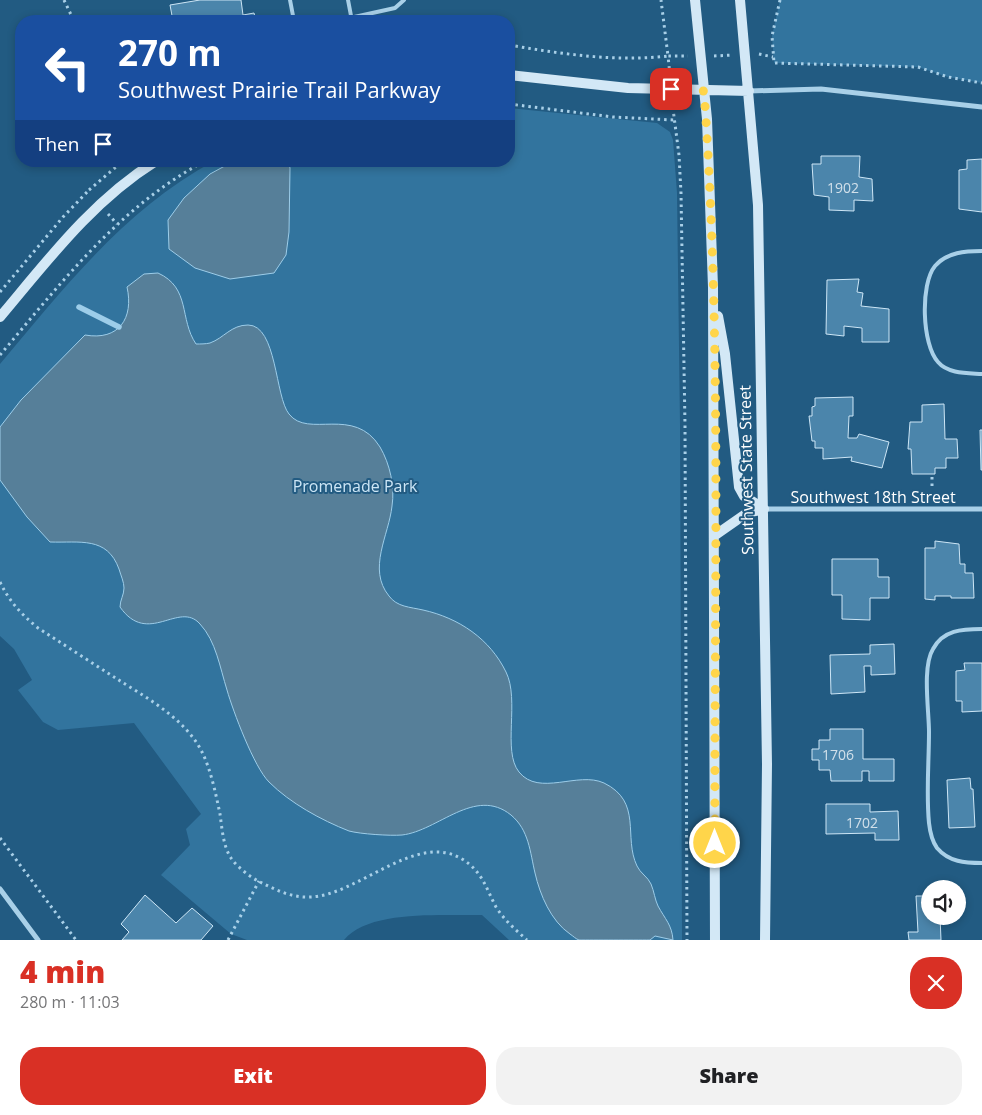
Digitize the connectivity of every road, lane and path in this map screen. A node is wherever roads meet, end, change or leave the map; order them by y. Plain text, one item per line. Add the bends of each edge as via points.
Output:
1 (64, 0) edge
2 (290, 0) edge
3 (348, 0) edge
4 (404, 0) edge
5 (661, 0) edge
6 (695, 0) edge
7 (740, 0) edge
8 (780, 0) edge
9 (71, 15) edge
10 (293, 15) edge
11 (351, 15) edge
12 (370, 15) edge
13 (515, 46) edge
14 (746, 55) junction
15 (701, 56) junction
16 (773, 57) junction
17 (668, 59) junction
18 (515, 76) edge
19 (982, 83) edge
20 (704, 91) junction
21 (749, 91) junction
22 (515, 105) edge
23 (673, 107) dead end
24 (982, 107) edge
25 (674, 120) junction
26 (148, 167) edge
27 (194, 167) edge
28 (982, 251) edge
29 (713, 287) junction
30 (0, 317) edge
31 (0, 355) edge
32 (982, 374) edge
33 (932, 477) dead end
34 (932, 488) dead end
35 (764, 509) junction
36 (982, 509) edge
37 (714, 536) junction
38 (0, 582) edge
39 (982, 629) edge
40 (0, 838) edge
41 (982, 863) edge
42 (259, 882) junction
43 (0, 889) edge
44 (38, 940) edge
45 (76, 940) edge
46 (228, 940) edge
47 (527, 940) edge
48 (687, 940) edge
49 (716, 940) edge
50 (765, 940) edge

1 - 9 path
2 - 10 lane
3 - 11 lane
4 - 12 lane via 395,8
5 - 17 path
6 - 15 main road, Southwest State Street
7 - 14 main road, Southwest State Street
8 - 16 path via 772,36
13 - 17 path via 602,58
14 - 15 path
14 - 16 path
14 - 21 main road, Southwest State Street
15 - 17 path
15 - 20 main road, Southwest State Street
16 - 19 path via 774,63 918,67
18 - 20 main road via 594,85
20 - 21 main road
20 - 29 main road, Southwest State Street
21 - 24 street via 822,89
21 - 35 main road, Southwest State Street via 758,205
22 - 25 path via 613,117
23 - 25 path
25 - 48 path via 681,193 685,416
26 - 30 main road via 114,191 84,219
27 - 31 path via 116,224 76,265
28 - 32 lane via 954,254 935,267 926,288 926,324 929,346 938,363 949,370
29 - 35 main road via 725,354 739,487 744,496
29 - 37 main road, Southwest State Street
33 - 34 path
35 - 36 street, Southwest 18th Street
35 - 37 main road via 747,512
35 - 50 main road, Southwest State Street
37 - 49 main road, Southwest State Street
38 - 42 path via 8,600 22,615 159,707 190,733 202,753 231,859
39 - 41 lane via 958,630 940,639 928,661 928,812 931,837 945,856 966,863
40 - 45 path
42 - 46 path
42 - 47 path via 298,897 328,895 405,859 445,852 462,858 482,876 497,907
43 - 44 street

